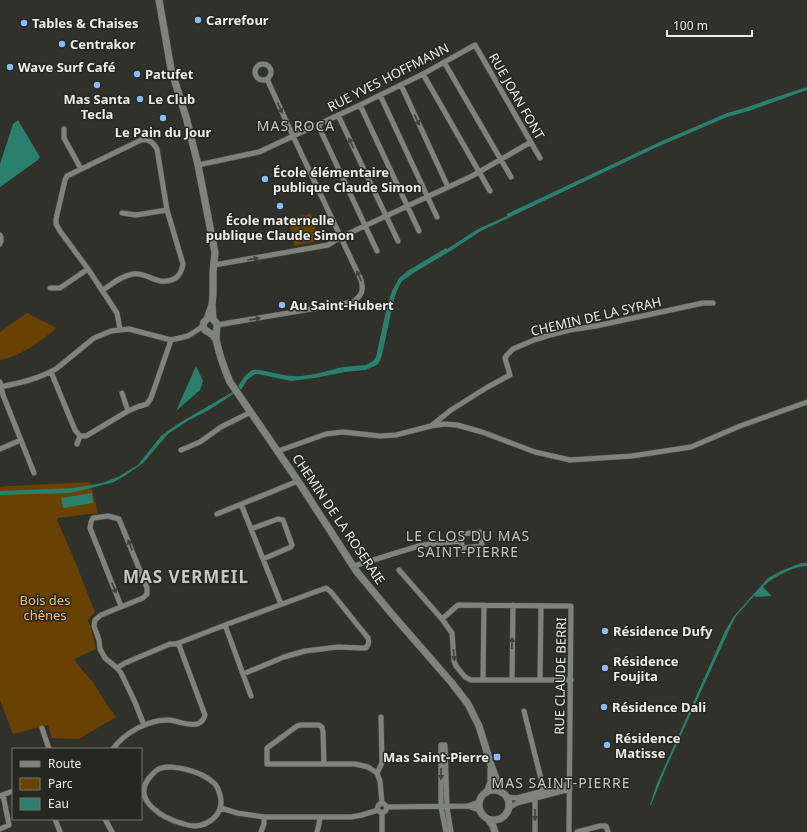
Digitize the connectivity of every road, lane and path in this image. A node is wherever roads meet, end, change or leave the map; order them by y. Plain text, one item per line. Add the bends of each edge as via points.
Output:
1 (159, 0) edge
2 (475, 45) joint
3 (444, 62) junction
4 (423, 74) junction
5 (267, 79) dead end
6 (401, 85) junction
7 (380, 95) junction
8 (360, 105) junction
9 (338, 115) junction
10 (318, 125) junction
11 (64, 129) dead end
12 (293, 136) junction
13 (531, 142) junction
14 (540, 158) dead end
15 (500, 160) junction
16 (198, 165) junction
17 (81, 170) junction
18 (479, 172) junction
19 (510, 177) dead end
20 (448, 187) junction
21 (490, 191) dead end
22 (427, 196) junction
23 (407, 206) junction
24 (167, 210) junction
25 (122, 213) dead end
26 (386, 216) junction
27 (437, 217) dead end
28 (365, 226) junction
29 (419, 231) dead end
30 (0, 235) edge
31 (341, 237) junction
32 (398, 241) dead end
33 (0, 244) edge
34 (377, 250) dead end
35 (214, 265) junction
36 (88, 269) junction
37 (50, 288) dead end
38 (103, 290) junction
39 (713, 303) dead end
40 (210, 326) junction
41 (120, 329) junction
42 (171, 340) junction
43 (51, 372) junction
44 (0, 385) edge
45 (122, 393) dead end
46 (807, 402) edge
47 (128, 411) junction
48 (251, 412) junction
49 (431, 426) junction
50 (80, 436) junction
51 (21, 440) junction
52 (77, 444) dead end
53 (0, 450) edge
54 (181, 450) dead end
55 (278, 452) junction
56 (34, 473) dead end
57 (298, 481) junction
58 (241, 504) junction
59 (217, 514) dead end
60 (251, 529) junction
61 (462, 541) junction
62 (263, 559) junction
63 (354, 567) junction
64 (399, 570) dead end
65 (281, 604) junction
66 (513, 605) junction
67 (121, 606) junction
68 (484, 606) junction
69 (541, 606) junction
70 (442, 619) junction
71 (225, 625) junction
72 (176, 644) junction
73 (117, 668) junction
74 (243, 674) junction
75 (483, 680) junction
76 (512, 680) junction
77 (540, 680) junction
78 (570, 680) junction
79 (251, 696) dead end
80 (524, 711) dead end
81 (381, 717) dead end
82 (144, 725) junction
83 (42, 728) dead end
84 (49, 748) edge
85 (113, 748) edge
86 (324, 764) junction
87 (491, 764) junction
88 (377, 773) junction
89 (570, 787) junction
90 (142, 789) edge
91 (12, 791) edge
92 (486, 792) junction
93 (544, 793) junction
94 (504, 794) junction
95 (2, 796) edge
96 (535, 798) junction
97 (479, 802) junction
98 (384, 805) junction
99 (468, 806) junction
100 (444, 807) junction
101 (221, 808) junction
102 (509, 808) junction
103 (479, 810) junction
104 (380, 811) junction
105 (264, 817) junction
106 (320, 817) junction
107 (487, 819) junction
108 (502, 819) junction
109 (55, 820) edge
110 (106, 820) edge
111 (0, 829) edge
112 (60, 832) edge
113 (112, 832) edge
114 (261, 832) edge
115 (317, 832) edge
116 (382, 832) edge
117 (446, 832) edge
118 (451, 832) edge
119 (496, 832) edge
120 (535, 832) edge
121 (569, 832) edge
122 (577, 832) edge
123 (608, 832) edge

1 - 16 street, CHEMIN DE LA ROSERAIE via 171,69
2 - 3 street, RUE YVES HOFFMANN
2 - 13 street, RUE JOAN FONT
3 - 4 street, RUE YVES HOFFMANN
3 - 15 street
4 - 6 street, RUE YVES HOFFMANN
4 - 18 street
5 -> 12 street
6 - 7 street, RUE YVES HOFFMANN
6 -> 20 street
7 - 8 street, RUE YVES HOFFMANN
7 - 22 street
8 - 9 street, RUE YVES HOFFMANN
8 - 23 street
9 - 10 street, RUE YVES HOFFMANN
26 -> 9 street
10 - 12 street, RUE YVES HOFFMANN
10 - 28 street
11 - 17 street via 64,138
12 - 16 street, RUE YVES HOFFMANN via 259,152
12 - 31 street
13 - 14 street, RUE JOAN FONT
13 - 15 street
15 - 18 street
15 - 19 street
16 - 35 street, CHEMIN DE LA ROSERAIE via 215,253
17 - 24 street via 141,140 148,139 157,149
17 - 36 street via 65,180 56,224
18 - 20 street
18 - 21 street
20 - 22 street
22 - 23 street
22 - 27 street
23 - 26 street
23 - 29 street
24 - 25 street via 136,215
24 - 38 street via 183,264 178,277 166,282 132,274
26 - 28 street
26 - 32 street
28 - 31 street
28 - 34 street
30 - 33 street
35 -> 31 street via 328,245
40 -> 31 street via 353,302 360,296 363,288
35 - 40 street, CHEMIN DE LA ROSERAIE
36 - 37 street via 60,288
36 - 38 street
38 - 41 street via 117,313
39 - 49 street, CHEMIN DE LA SYRAH via 556,333 513,348 505,358 510,375 451,410
40 - 42 street
40 - 48 street, CHEMIN DE LA ROSERAIE via 230,381
41 - 42 street
41 - 43 street via 94,338
42 - 47 street via 152,398 147,404
43 - 44 street via 31,380
43 - 50 street via 75,430
44 - 51 street
45 - 47 street
46 - 49 street via 691,447 593,459 570,460 534,452 457,425
47 - 50 street via 86,436
48 - 54 street via 221,426 200,442
48 - 55 street, CHEMIN DE LA ROSERAIE
49 - 55 street via 396,435 343,432 326,434
50 - 52 street
51 - 53 street
51 - 56 street
55 - 57 street, CHEMIN DE LA ROSERAIE
57 - 58 street
57 - 63 street, CHEMIN DE LA ROSERAIE
58 - 59 street
58 - 60 street
60 - 62 street
60 - 62 street via 278,519 282,520 292,545 291,548
61 - 61 street via 462,548 482,546 480,532 461,534
61 - 63 street via 422,545
62 - 65 street
63 - 87 street, CHEMIN DE LA ROSERAIE via 468,704 479,726
64 - 70 street
65 - 71 street
65 - 74 street via 326,588 368,638 369,645 366,648 338,647 305,651
66 - 68 street, RUE CLAUDE BERRI
66 - 69 street, RUE CLAUDE BERRI
76 -> 66 street
67 -> 67 street via 143,598 147,594 147,588 119,519 108,516 93,518 90,528
67 - 73 street via 101,615 95,620 94,626 100,649 105,658
68 - 70 street, RUE CLAUDE BERRI via 458,605
68 - 75 street
69 - 77 street
69 - 78 street, RUE CLAUDE BERRI via 571,606
70 -> 75 street via 452,633 456,666 465,677
71 - 72 street
71 - 74 street
72 - 73 street via 170,644
72 - 82 street via 179,645 205,715 204,719 195,724 168,720
73 - 82 street
74 - 79 street
75 - 76 street
76 - 77 street
77 - 78 street
78 - 89 street, RUE CLAUDE BERRI
80 - 93 street
81 - 88 street via 382,763
82 - 85 street
83 - 84 street
86 - 86 street via 267,764 267,748 297,726 319,725 323,732
86 - 88 street via 356,764
87 - 92 street, CHEMIN DE LA ROSERAIE via 491,782
87 - 94 street, CHEMIN DE LA ROSERAIE
88 - 98 street
89 - 93 street
89 - 121 street, RUE CLAUDE BERRI
90 - 101 street via 145,798 161,815 187,825 206,824
90 - 101 street via 159,768 178,767 194,772 216,785
91 - 95 street
92 - 94 street via 497,790
92 - 97 street
93 - 94 street via 517,798
93 - 96 street
94 - 102 street
95 - 111 street via 9,825
96 - 102 street
96 -> 120 street
97 - 99 street
97 - 103 street
98 - 100 street
98 - 104 street via 385,811
98 - 104 street via 380,803
99 - 100 street
99 - 103 street
100 -> 100 street via 445,745 441,745
100 - 117 street
100 - 118 street
101 - 105 street
102 - 108 street
103 - 107 street
104 - 106 street via 351,817
104 - 116 street
105 - 106 street
105 - 114 street
106 - 115 street
107 - 108 street
107 - 119 street
108 - 119 street
109 - 112 street
110 - 113 street
122 - 123 street via 606,826

